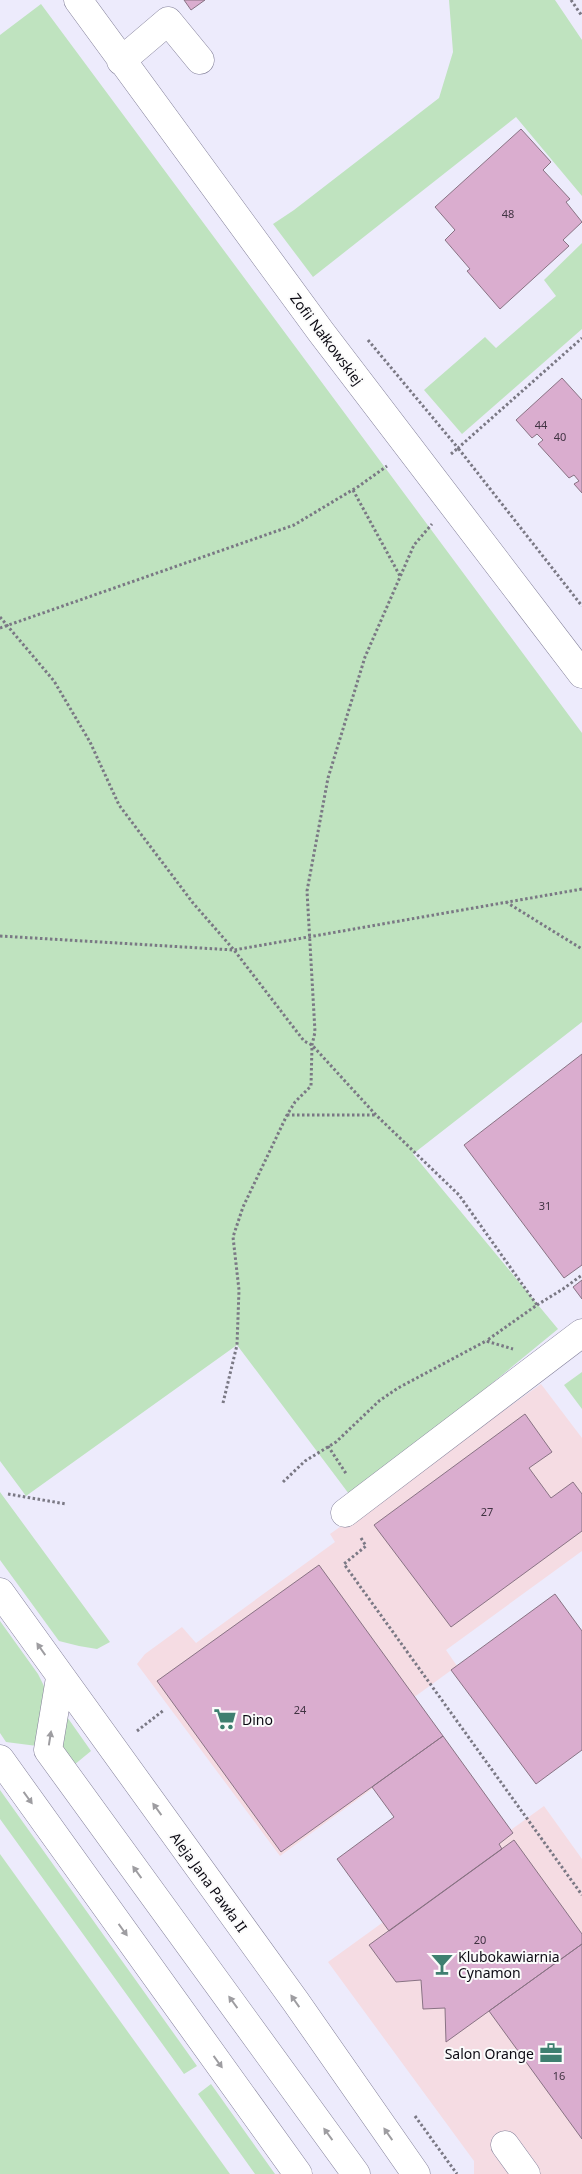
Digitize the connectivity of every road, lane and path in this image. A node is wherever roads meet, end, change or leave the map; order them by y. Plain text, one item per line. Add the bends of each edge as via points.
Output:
1 (78, 0) edge
2 (572, 0) edge
3 (582, 16) edge
4 (121, 60) junction
5 (200, 60) dead end
6 (364, 336) dead end
7 (582, 338) edge
8 (458, 448) junction
9 (391, 463) dead end
10 (352, 490) junction
11 (436, 520) dead end
12 (401, 577) junction
13 (582, 606) edge
14 (0, 617) edge
15 (8, 626) junction
16 (0, 628) edge
17 (582, 674) edge
18 (582, 888) edge
19 (505, 902) junction
20 (0, 936) edge
21 (308, 936) junction
22 (582, 949) edge
23 (234, 950) junction
24 (312, 1045) junction
25 (288, 1115) junction
26 (376, 1115) junction
27 (582, 1274) edge
28 (537, 1304) junction
29 (582, 1333) edge
30 (486, 1341) junction
31 (536, 1368) junction
32 (223, 1403) dead end
33 (328, 1446) junction
34 (342, 1466) dead end
35 (283, 1482) dead end
36 (8, 1494) dead end
37 (66, 1504) dead end
38 (344, 1513) dead end
39 (344, 1564) dead end
40 (0, 1592) edge
41 (60, 1678) junction
42 (0, 1759) edge
43 (582, 1895) edge
44 (410, 2110) dead end
45 (505, 2145) dead end
46 (298, 2174) edge
47 (356, 2174) edge
48 (416, 2174) edge
49 (457, 2174) edge
50 (526, 2174) edge

1 - 4 street, Zofii Nałkowskiej
2 - 3 path
4 - 5 street via 168,21
4 - 17 street, Zofii Nałkowskiej via 321,332
6 - 8 path
7 - 8 path
8 - 13 path
9 - 10 path
10 - 12 path
10 - 15 path via 294,525
11 - 12 path via 414,545
12 - 21 path via 365,657 328,778 307,891
14 - 15 path
15 - 16 path
15 - 23 path via 54,681 90,742 119,805
18 - 19 path
19 - 21 path
19 - 22 path
20 - 23 path
21 - 23 path
21 - 24 path via 315,1032
23 - 24 path via 304,1041
24 - 25 path via 311,1086 295,1102
24 - 26 path
25 - 26 path
25 - 32 path via 243,1207 233,1237 239,1290 237,1345
26 - 28 path via 459,1195
27 - 28 path
28 - 30 path
29 - 31 street
30 - 31 path via 516,1350
30 - 33 path via 398,1388
31 - 38 street
33 - 34 path
33 - 35 path via 305,1461
36 - 37 path
39 - 43 path
41 -> 40 street, Aleja Jana Pawła II
47 -> 41 street via 48,1750
48 -> 41 street, Aleja Jana Pawła II via 256,1946
42 -> 46 street
44 - 49 path
45 - 50 street

